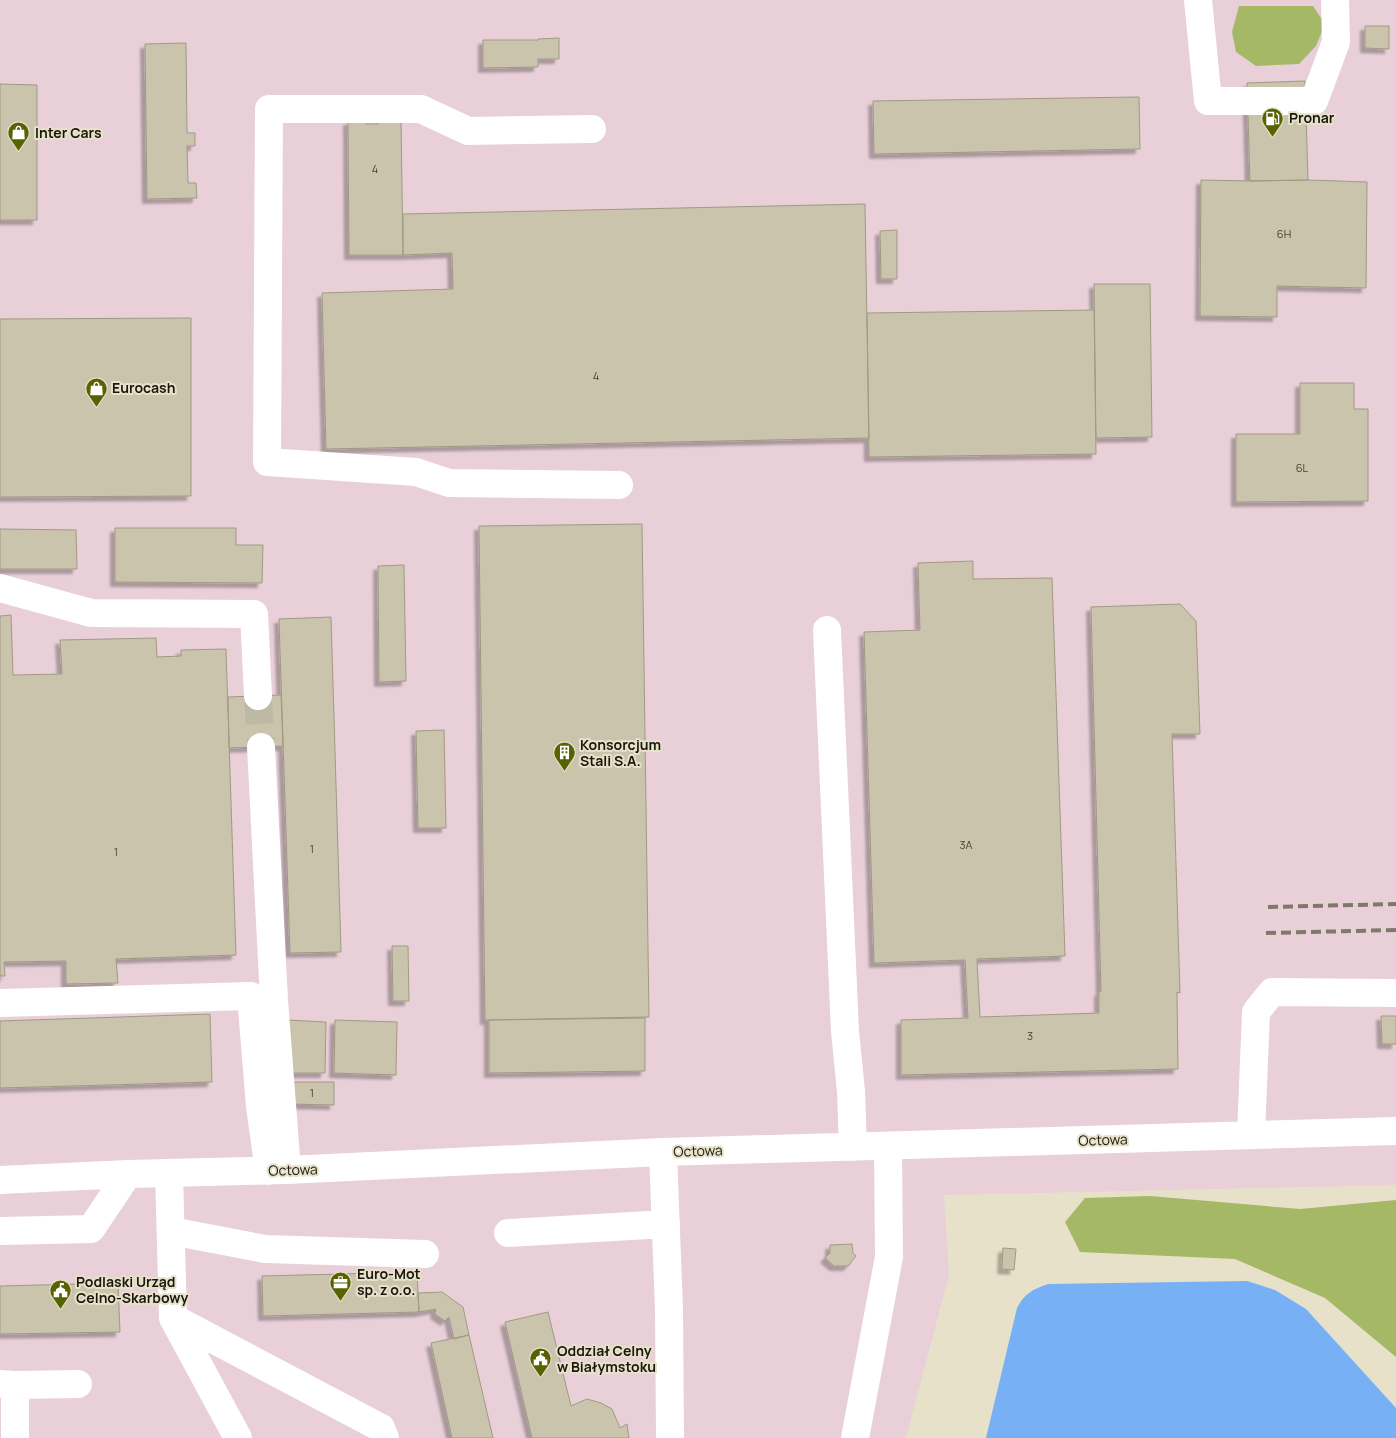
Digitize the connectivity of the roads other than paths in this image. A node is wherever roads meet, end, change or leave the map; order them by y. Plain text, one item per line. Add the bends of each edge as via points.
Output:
1 (1198, 0) edge
2 (1335, 0) edge
3 (592, 129) dead end
4 (619, 485) dead end
5 (0, 588) edge
6 (827, 630) dead end
7 (258, 696) tunnel mouth
8 (261, 747) tunnel mouth
9 (1396, 993) edge
10 (0, 1003) edge
11 (1396, 1131) edge
12 (1251, 1135) junction
13 (888, 1146) junction
14 (853, 1147) junction
15 (663, 1152) junction
16 (278, 1171) junction
17 (128, 1174) junction
18 (169, 1174) junction
19 (0, 1180) edge
20 (666, 1224) junction
21 (0, 1231) edge
22 (171, 1231) junction
23 (508, 1233) dead end
24 (425, 1254) dead end
25 (173, 1318) junction
26 (8, 1384) edge
27 (78, 1384) dead end
28 (15, 1438) edge
29 (238, 1438) edge
30 (385, 1438) edge
31 (670, 1438) edge
32 (855, 1438) edge

1 - 2 street via 1208,101 1314,102 1336,42
3 - 4 street via 468,131 421,109 269,109 267,462 416,472 449,483
5 - 7 street via 91,613 254,614
6 - 14 street
8 - 16 street via 274,1000
9 - 12 street via 1272,992 1256,1012
10 - 16 street via 251,996 260,1106
11 - 12 street, Octowa
12 - 13 street, Octowa
13 - 14 street, Octowa
13 - 32 street via 890,1257
14 - 15 street, Octowa
15 - 16 street, Octowa
15 - 20 street
16 - 18 street, Octowa
17 - 18 street, Octowa
17 - 19 street, Octowa
17 - 21 street via 91,1229
18 - 22 street
20 - 23 street
20 - 31 street
22 - 24 street via 265,1249
22 - 25 street
25 - 29 street
25 - 30 street via 381,1428
26 - 27 street
26 - 28 street

